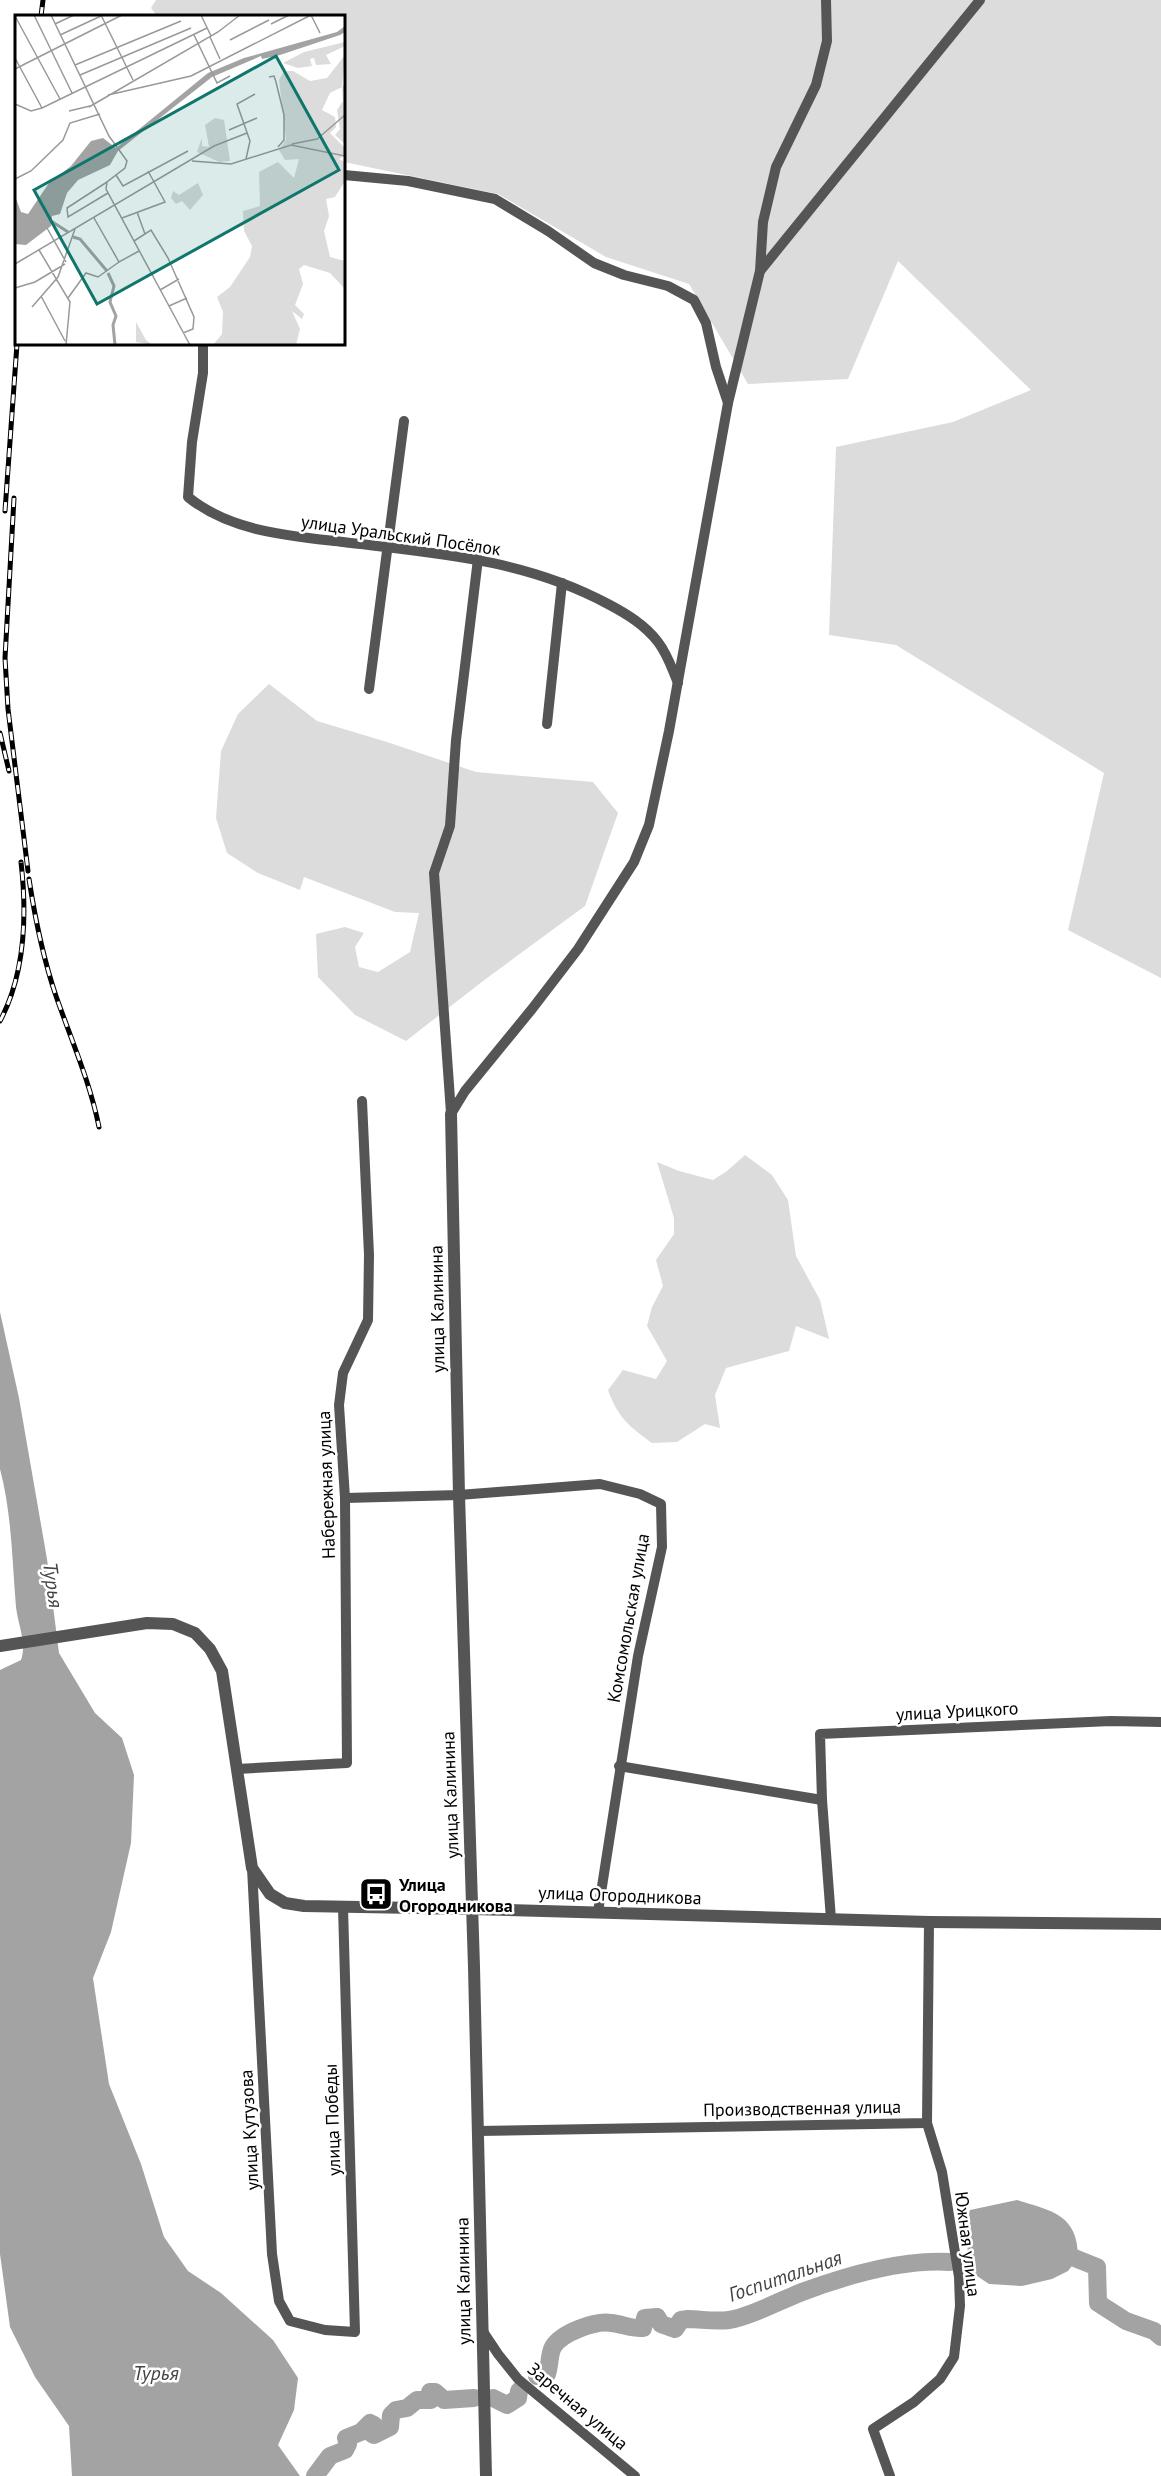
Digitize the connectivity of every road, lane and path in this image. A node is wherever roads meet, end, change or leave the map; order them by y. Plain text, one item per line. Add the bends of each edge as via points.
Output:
1 (826, 0) edge
2 (980, 0) edge
3 (345, 175) edge
4 (760, 271) junction
5 (203, 345) edge
6 (728, 403) junction
7 (404, 421) dead end
8 (387, 547) junction
9 (478, 559) junction
10 (562, 583) junction
11 (678, 684) junction
12 (369, 689) dead end
13 (547, 724) dead end
14 (362, 1101) dead end
15 (451, 1114) junction
16 (459, 1495) junction
17 (345, 1498) junction
18 (0, 1646) edge
19 (1161, 1722) edge
20 (619, 1766) junction
21 (237, 1769) junction
22 (822, 1800) junction
23 (252, 1868) junction
24 (343, 1908) junction
25 (472, 1909) junction
26 (598, 1912) junction
27 (831, 1919) junction
28 (929, 1922) junction
29 (1161, 1924) edge
30 (927, 2123) junction
31 (478, 2131) junction
32 (482, 2329) junction
33 (355, 2332) joint
34 (486, 2476) edge
35 (635, 2476) edge
36 (890, 2476) edge

1 - 4 street via 827,41 816,86 776,167 763,222
2 - 4 street
3 - 6 street via 408,181 495,199 594,263 668,286 694,300 706,323
4 - 6 street
5 - 8 street, улица Уральский Посёлок via 188,497 204,510 278,534
6 - 11 street
7 - 8 street
8 - 9 street, улица Уральский Посёлок
8 - 12 street
9 - 10 street, улица Уральский Посёлок
9 - 15 street via 456,740 450,826 434,873
10 - 11 street, улица Уральский Посёлок via 644,626 669,660
10 - 13 street
11 - 15 street via 649,825 634,862 578,949 465,1090
14 - 17 street, Набережная улица via 368,1320 343,1373 339,1405
15 - 16 street, улица Калинина
16 - 17 street, Комсомольская улица
16 - 20 street, Комсомольская улица via 600,1484 661,1504 662,1547
16 - 25 street, улица Калинина
17 - 21 street, Набережная улица via 347,1763
18 - 21 street, улица Огородникова via 147,1623 173,1624 195,1633 222,1671
19 - 22 street, улица Урицкого via 820,1734
20 - 22 street
20 - 26 street, Комсомольская улица
21 - 23 street, улица Огородникова
22 - 27 street, улица Урицкого
23 - 24 street, улица Огородникова via 270,1894 285,1903
23 - 33 street, улица Кутузова via 272,2254 279,2301 290,2321 325,2330
24 - 25 street, улица Огородникова
24 - 33 street, улица Победы
25 - 26 street, улица Огородникова
25 - 31 street, улица Калинина
26 - 27 street, улица Огородникова
27 - 28 street, улица Огородникова
28 - 29 street, улица Огородникова
28 - 30 street, Производственная улица
30 - 31 street, Производственная улица
30 - 36 street, Южная улица via 942,2172 960,2306 954,2357 939,2379 914,2402 873,2429
31 - 32 street, улица Калинина
32 - 34 street, улица Калинина
32 - 35 street, Заречная улица via 518,2379

